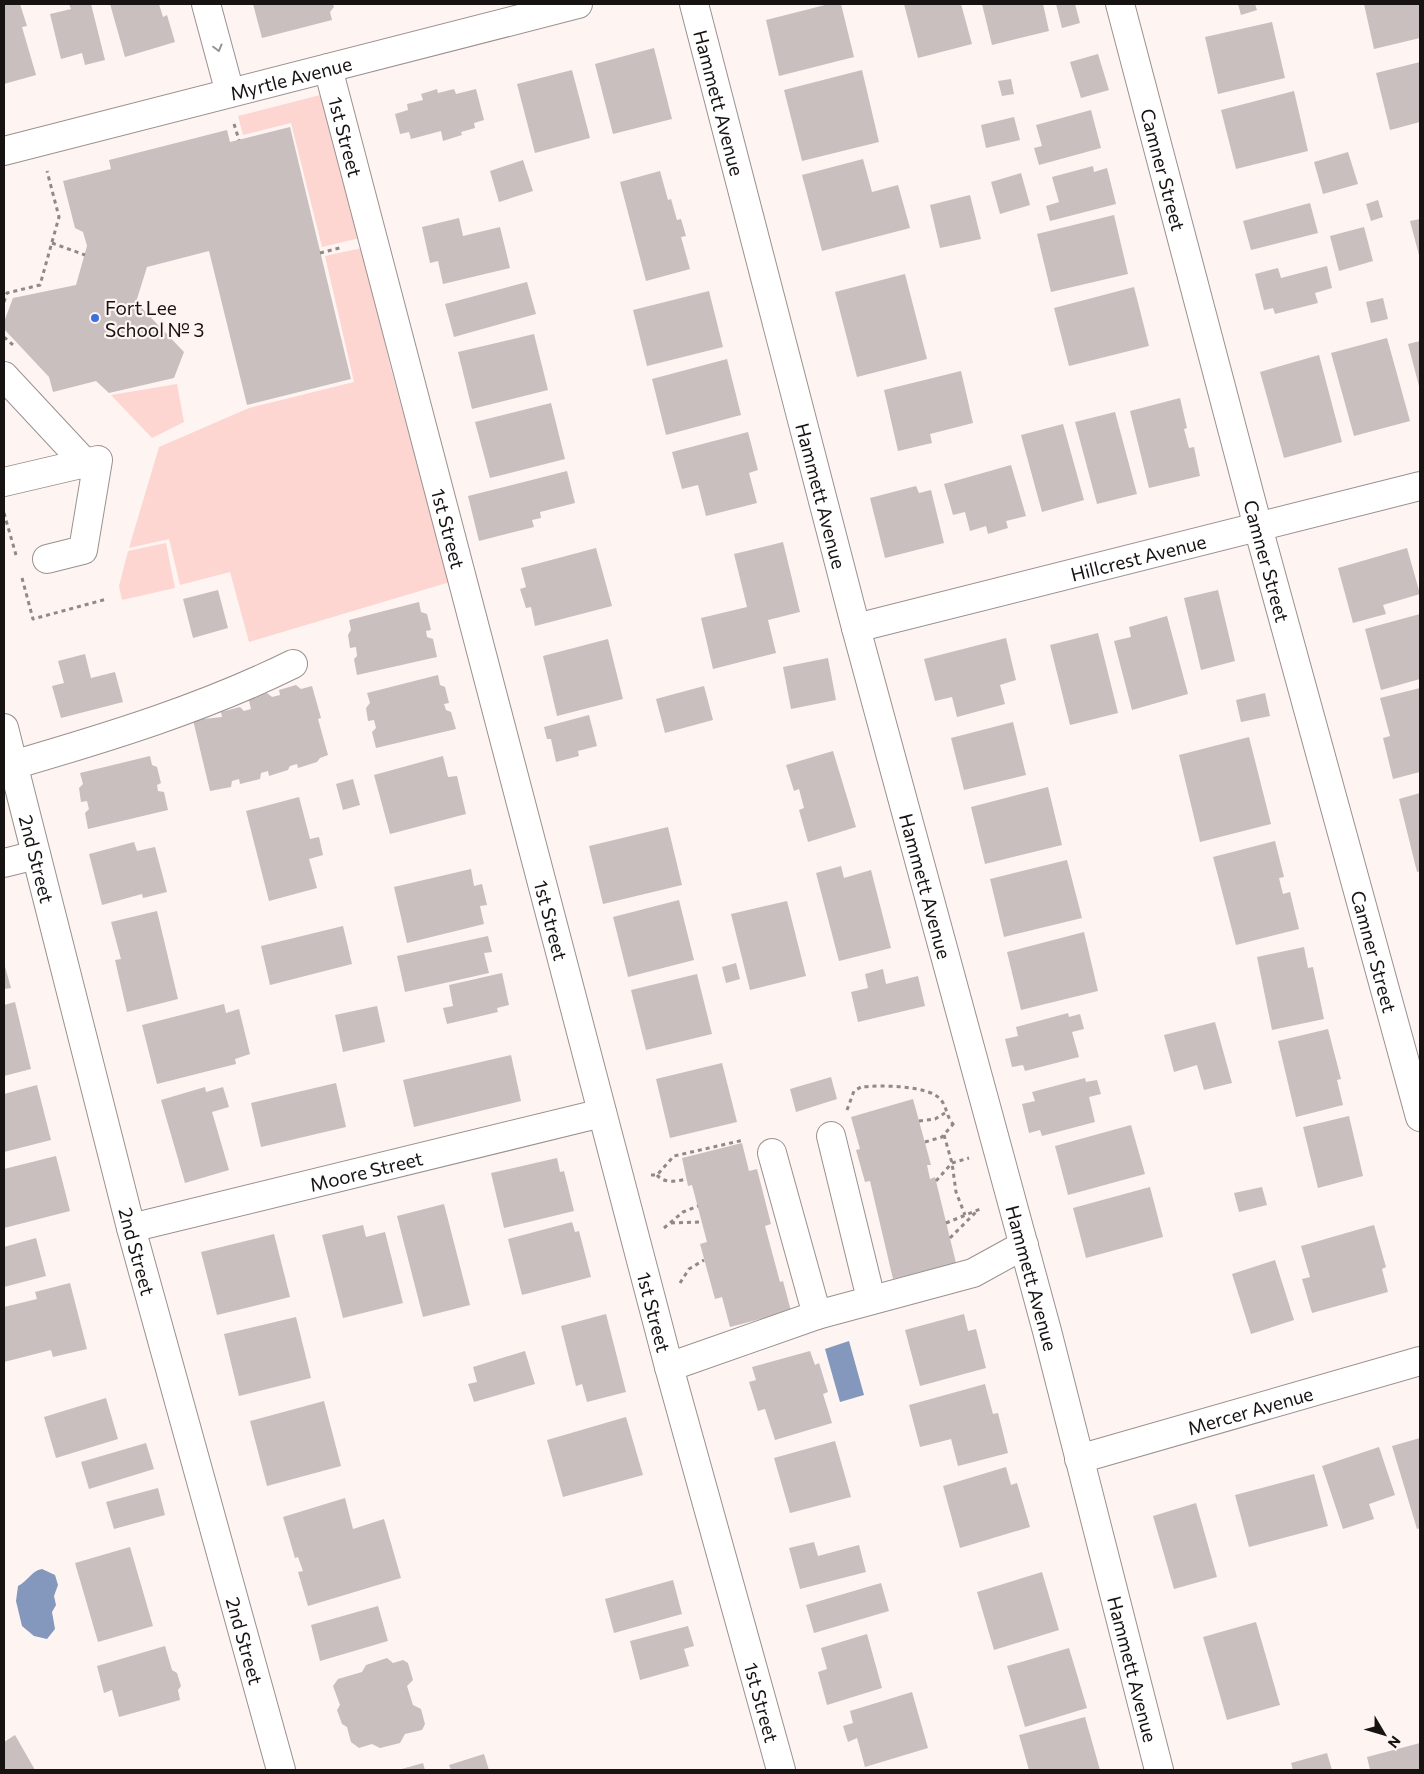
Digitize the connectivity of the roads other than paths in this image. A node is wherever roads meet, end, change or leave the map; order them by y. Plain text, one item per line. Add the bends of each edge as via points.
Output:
1 (206, 4) edge
2 (578, 4) edge
3 (694, 4) edge
4 (1120, 4) edge
5 (328, 68) junction
6 (230, 93) junction
7 (4, 151) edge
8 (4, 376) edge
9 (85, 463) junction
10 (4, 482) edge
11 (1420, 486) edge
12 (1258, 527) junction
13 (47, 559) dead end
14 (856, 628) junction
15 (293, 664) dead end
16 (4, 728) edge
17 (13, 765) junction
18 (36, 855) junction
19 (4, 863) edge
20 (602, 1113) junction
21 (1420, 1117) edge
22 (837, 1125) road end
23 (761, 1146) road end
24 (131, 1228) junction
25 (1024, 1245) junction
26 (872, 1299) junction
27 (817, 1315) junction
28 (1420, 1361) edge
29 (669, 1367) junction
30 (1079, 1459) junction
31 (280, 1770) edge
32 (781, 1770) edge
33 (1159, 1770) edge

1 -> 6 street
2 - 5 street, Myrtle Avenue
3 - 14 street, Hammett Avenue
4 - 12 street, Camner Street
5 - 6 street, Myrtle Avenue
5 - 20 street, 1st Street
6 - 7 street, Myrtle Avenue
8 - 9 street
9 - 10 street
9 - 13 street via 98,460 82,550
11 - 12 street, Hillcrest Avenue
12 - 14 street, Hillcrest Avenue
12 - 21 street, Camner Street
14 - 25 street, Hammett Avenue
15 - 17 street via 244,688 120,733
16 - 17 street, 2nd Street
17 - 18 street, 2nd Street
18 - 19 street
18 - 24 street, 2nd Street
20 - 24 street, Moore Street
20 - 29 street, 1st Street
22 - 26 street
23 - 27 street
24 - 31 street, 2nd Street
25 - 26 street via 973,1273
25 - 30 street, Hammett Avenue
26 - 27 street
27 - 29 street
28 - 30 street, Mercer Avenue
29 - 32 street, 1st Street
30 - 33 street, Hammett Avenue

